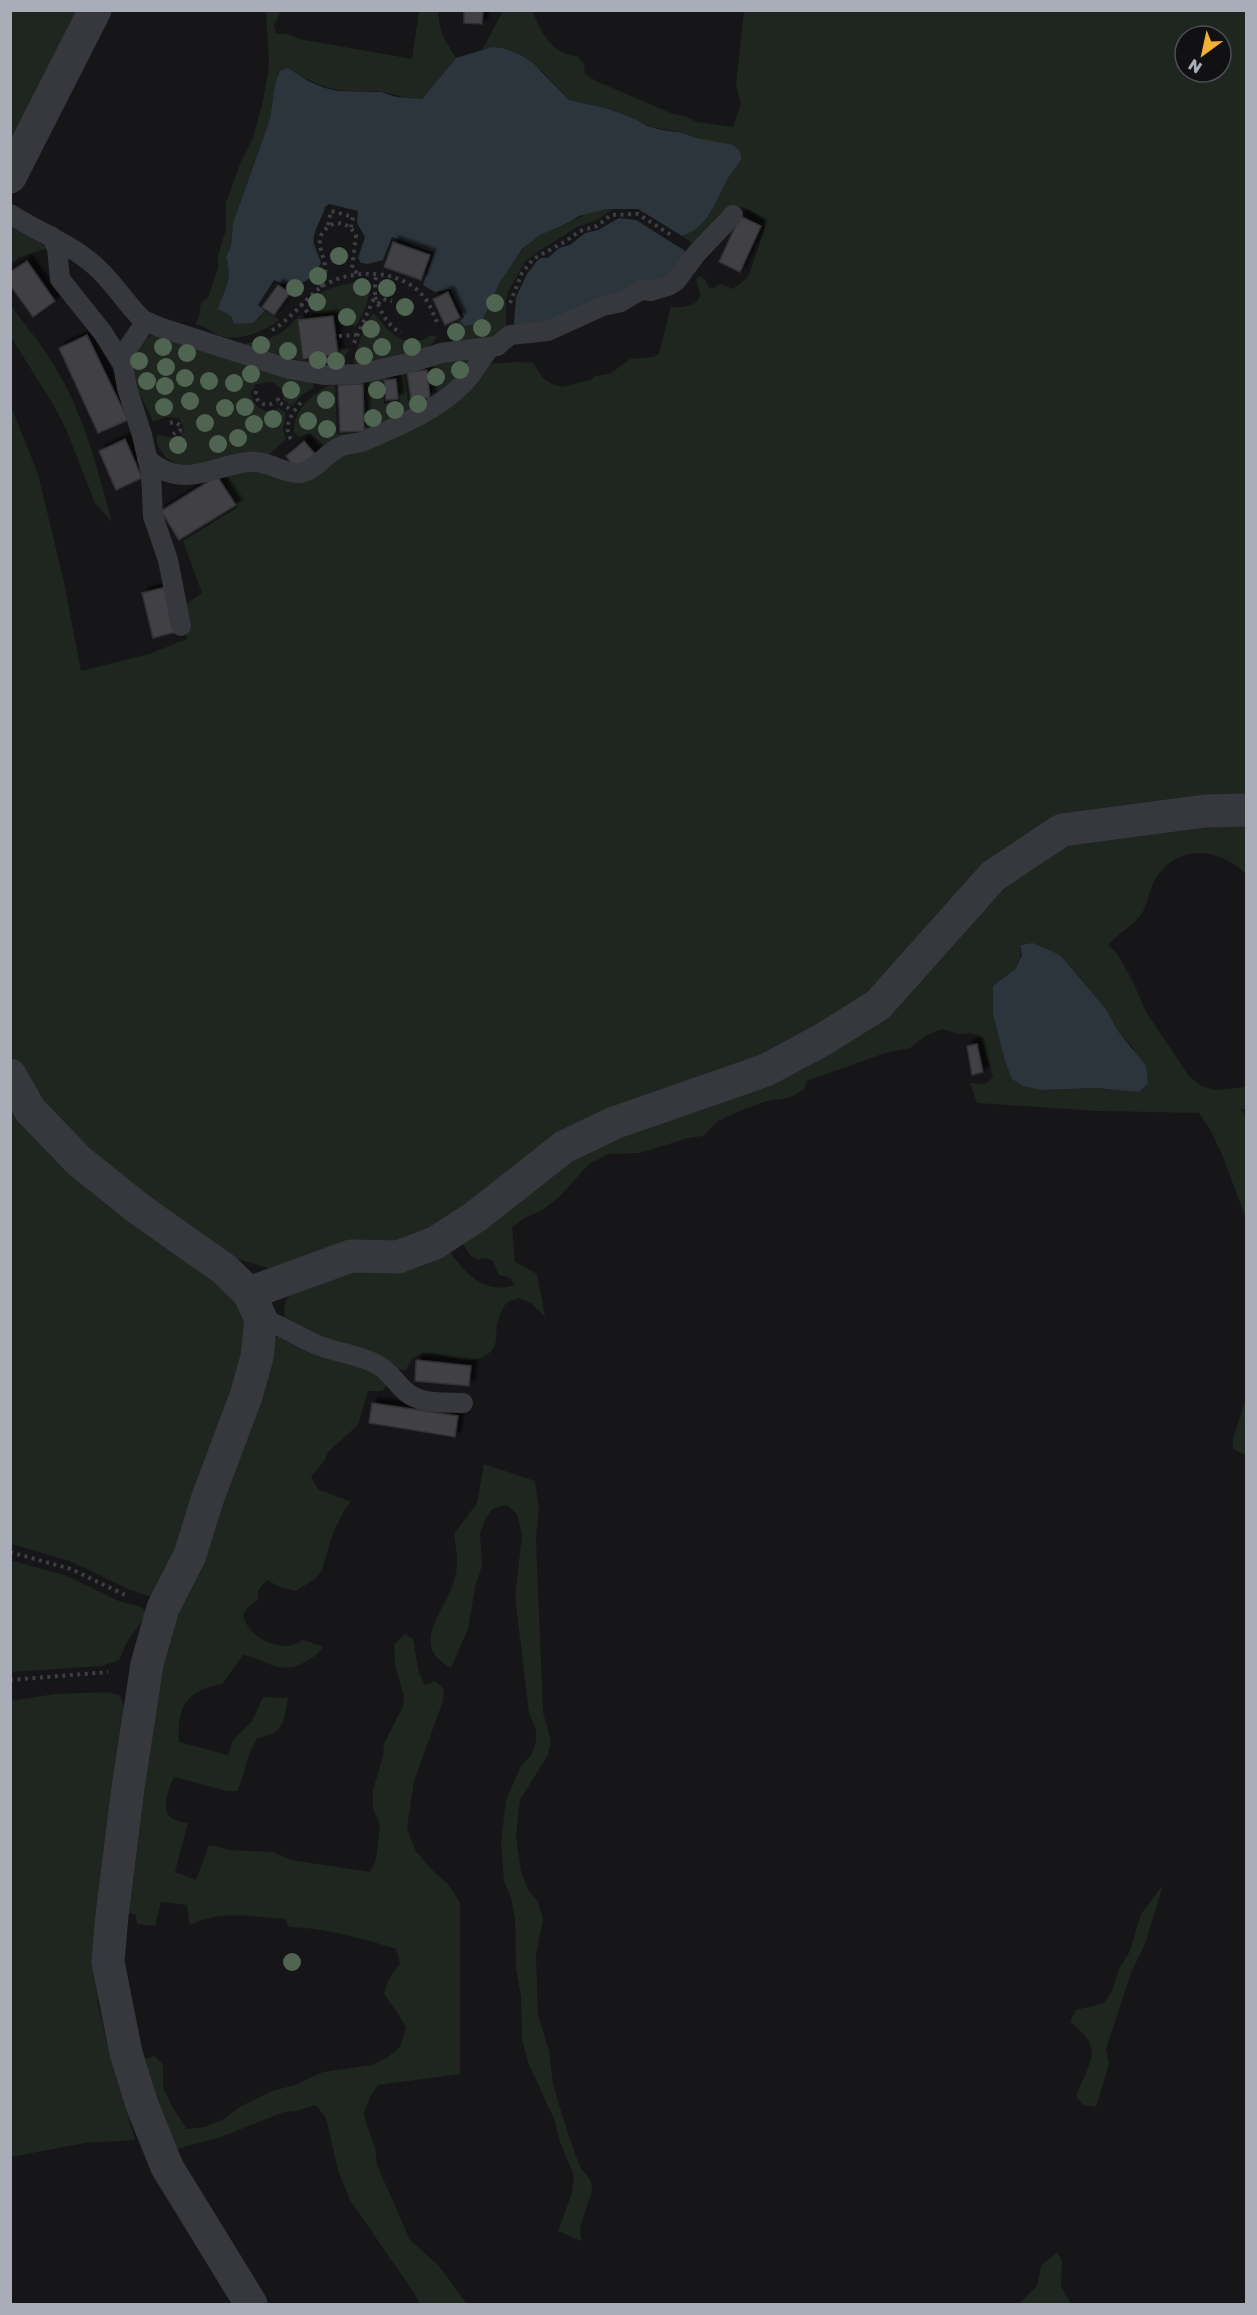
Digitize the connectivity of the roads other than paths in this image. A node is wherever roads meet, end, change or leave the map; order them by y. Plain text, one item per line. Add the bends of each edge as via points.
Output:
1 (95, 10) edge
2 (10, 177) edge
3 (10, 214) edge
4 (733, 215) dead end
5 (51, 236) junction
6 (143, 320) junction
7 (490, 348) junction
8 (123, 365) junction
9 (147, 459) junction
10 (181, 626) dead end
11 (1246, 810) edge
12 (10, 1075) edge
13 (255, 1306) junction
14 (463, 1403) dead end
15 (251, 2304) edge

1 - 2 street
3 - 5 lane
4 - 7 lane via 668,286 641,290 548,331 510,335
5 - 6 lane via 93,264
5 - 8 lane via 57,248 60,279
6 - 7 lane via 308,373 358,374 453,351
6 - 8 lane via 125,352
7 - 9 lane via 463,384 431,409 362,442 341,446 302,473 248,462 205,474 178,474
8 - 9 lane
9 - 10 lane via 153,516 168,560
11 - 13 street via 1205,811 1062,830 993,876 878,1005 822,1040 766,1070 614,1123 564,1146 475,1217 435,1243 398,1257 351,1256
12 - 13 street via 30,1110 79,1161 224,1269
13 - 14 lane via 318,1345 378,1365 412,1396
13 - 15 street via 257,1357 246,1396 190,1555 163,1608 147,1664 108,1962 126,2053 167,2167

